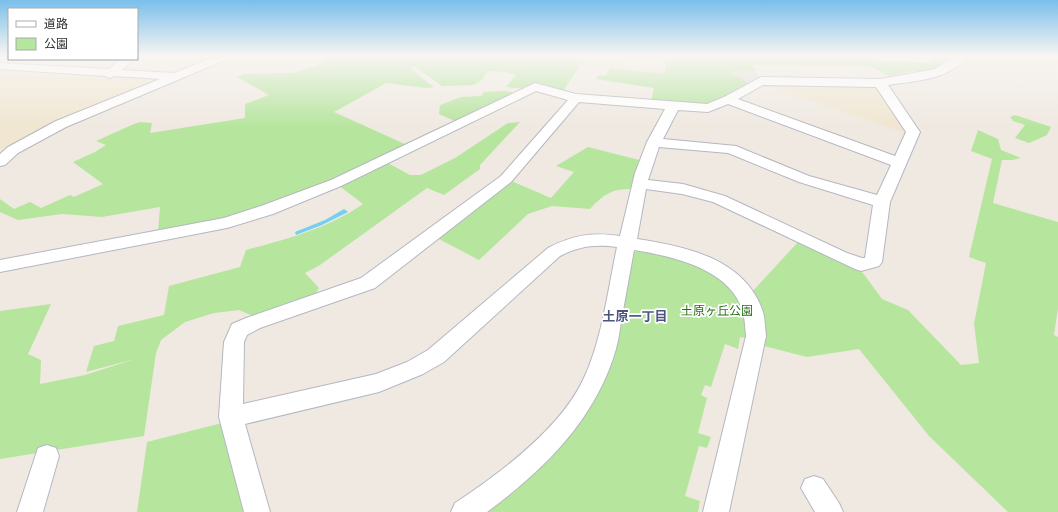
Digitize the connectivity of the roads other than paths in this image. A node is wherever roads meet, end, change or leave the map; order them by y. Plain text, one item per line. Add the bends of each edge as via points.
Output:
1 (165, 80) edge
2 (903, 80) edge
3 (880, 84) junction
4 (576, 98) junction
5 (728, 100) junction
6 (674, 105) junction
7 (654, 142) junction
8 (0, 162) edge
9 (898, 162) junction
10 (640, 183) junction
11 (882, 202) junction
12 (628, 243) junction
13 (0, 266) edge
14 (231, 417) junction
15 (46, 456) dead end
16 (814, 488) dead end
17 (30, 512) edge
18 (257, 512) edge
19 (464, 512) edge
20 (716, 512) edge
21 (830, 512) edge

1 - 8 street via 61,124 13,150
2 - 3 street
3 - 5 street via 762,81
3 - 9 street via 913,132
4 - 6 street
4 - 13 street via 535,87 336,183 227,223
4 - 14 street via 506,179 368,283 239,330 234,342
5 - 6 street via 708,108
5 - 9 street
6 - 7 street
7 - 10 street
7 - 11 street via 731,149 804,179
9 - 11 street
10 - 11 street via 683,189 719,199 861,265 873,262
10 - 12 street
12 - 14 street via 589,239 570,243 554,252 436,356 415,368 379,383
12 - 19 street via 606,347 599,370 588,392 567,422 536,456 482,501
12 - 20 street via 686,254 717,268 736,284 747,298 754,314 756,336
14 - 18 street
15 - 17 street
16 - 21 street

